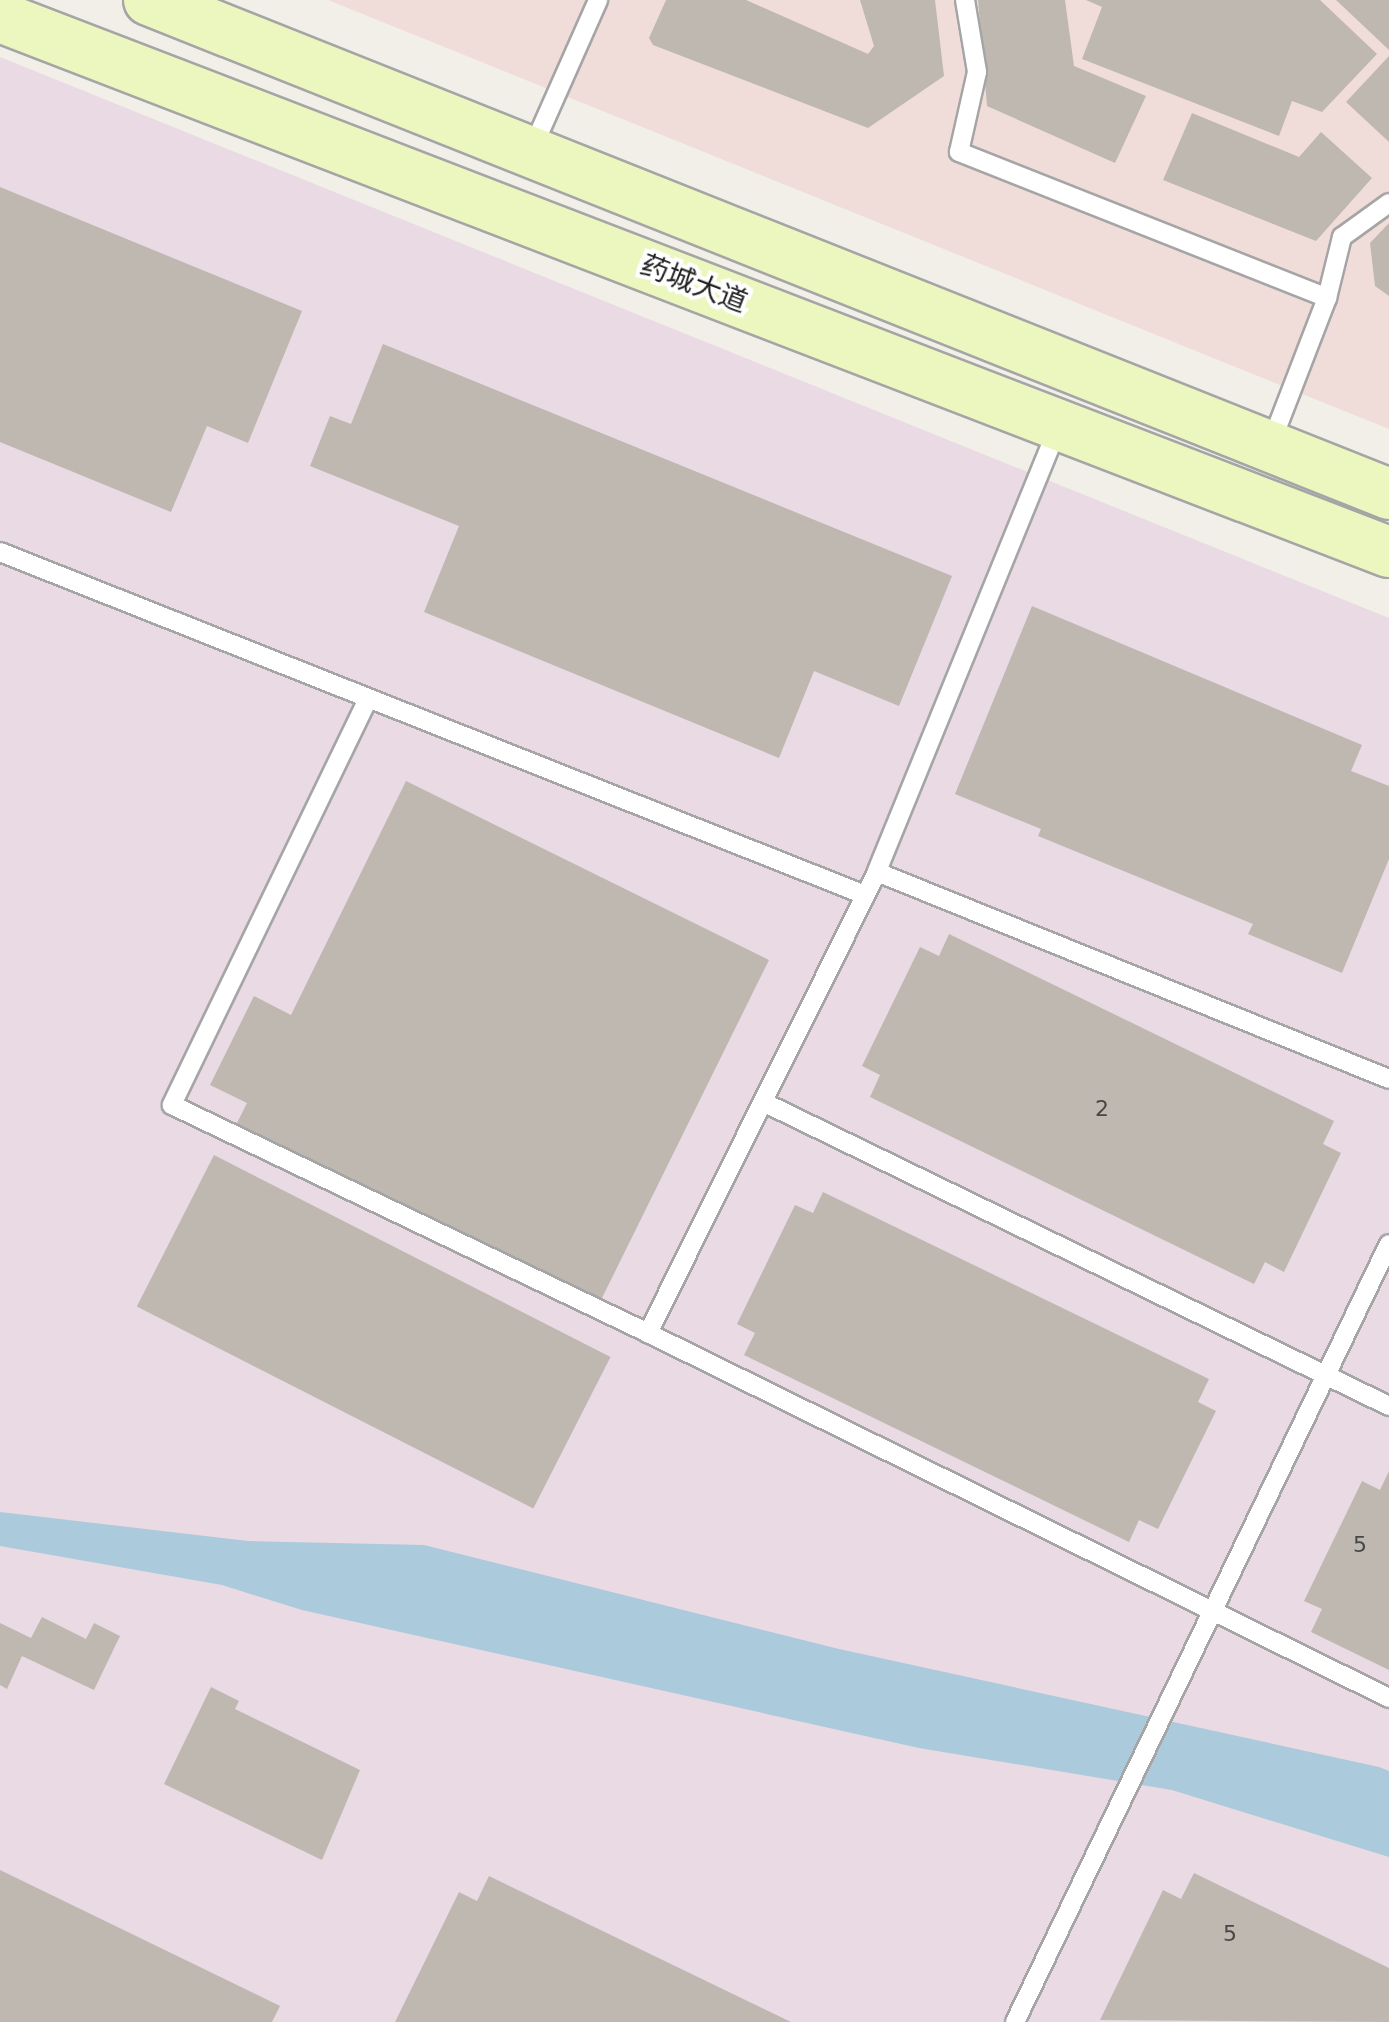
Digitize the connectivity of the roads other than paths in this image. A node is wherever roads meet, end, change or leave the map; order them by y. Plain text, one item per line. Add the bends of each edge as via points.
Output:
1 (149, 0) edge
2 (598, 0) edge
3 (965, 0) edge
4 (0, 17) edge
5 (531, 152) junction
6 (1389, 203) edge
7 (1327, 298) junction
8 (1060, 425) junction
9 (1270, 447) junction
10 (1389, 494) edge
11 (0, 552) edge
12 (1389, 552) edge
13 (368, 699) junction
14 (877, 872) junction
15 (865, 895) junction
16 (1389, 1079) edge
17 (763, 1102) junction
18 (1389, 1244) edge
19 (648, 1333) junction
20 (1326, 1376) junction
21 (1389, 1406) edge
22 (1213, 1610) junction
23 (1389, 1698) edge
24 (1015, 2022) edge

1 - 5 main road
2 - 5 lane
3 - 7 lane via 977,72 960,152
4 - 8 main road, 药城大道
5 - 9 main road
6 - 7 lane via 1342,237
7 - 9 lane
8 - 12 main road, 药城大道
8 - 14 lane
9 - 10 main road
11 - 13 lane
13 - 15 lane
13 - 19 lane via 172,1105
14 - 15 lane
14 - 16 lane
15 - 17 lane
17 - 19 lane
17 - 20 lane
18 - 20 lane
19 - 22 lane
20 - 21 lane
20 - 22 lane
22 - 23 lane
22 - 24 lane

